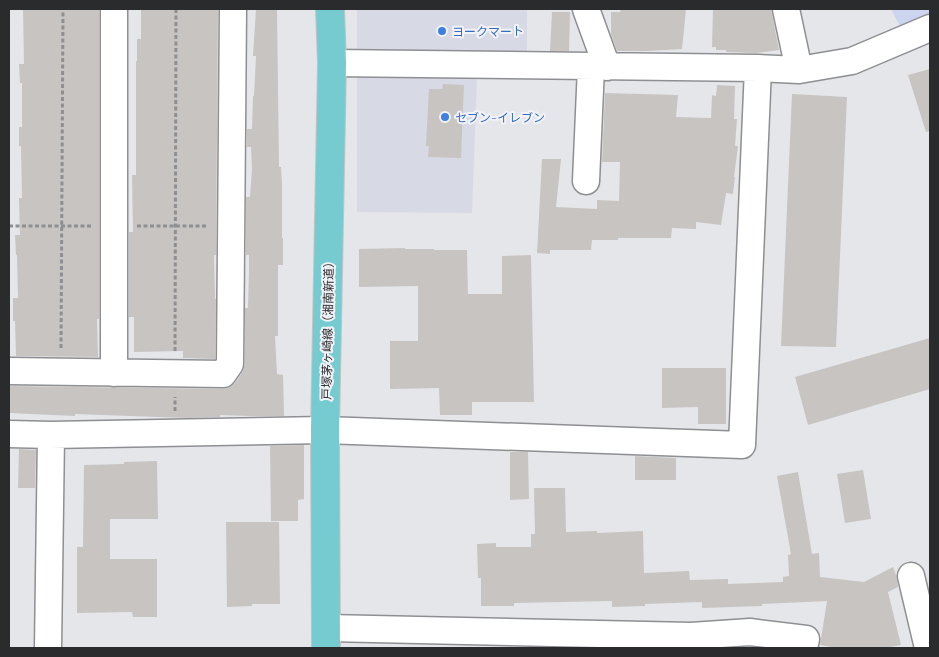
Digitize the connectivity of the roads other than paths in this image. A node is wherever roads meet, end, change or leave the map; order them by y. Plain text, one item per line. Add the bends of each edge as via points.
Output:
1 (114, 9) edge
2 (233, 9) edge
3 (330, 9) edge
4 (586, 9) edge
5 (786, 9) edge
6 (930, 28) edge
7 (332, 64) junction
8 (599, 67) junction
9 (758, 68) junction
10 (799, 70) junction
11 (586, 182) dead end
12 (9, 371) edge
13 (114, 373) junction
14 (325, 430) junction
15 (9, 434) edge
16 (51, 435) junction
17 (919, 590) edge
18 (327, 638) edge
19 (48, 648) edge
20 (804, 648) edge
21 (928, 648) edge

1 - 13 street
2 - 13 street via 230,364 223,374
3 - 7 main road, 戸塚茅ヶ崎線（湘南新道）
4 - 8 street
5 - 10 street
6 - 10 street via 852,61
7 - 8 street
7 - 14 main road, 戸塚茅ヶ崎線（湘南新道）
8 - 9 street
8 - 11 street
9 - 10 street
9 - 14 street via 742,445
12 - 13 street
14 - 16 street
14 - 18 main road, 戸塚茅ヶ崎線（湘南新道）
15 - 16 street
16 - 19 street
17 - 21 street
18 - 20 street via 691,636 750,632 806,639

